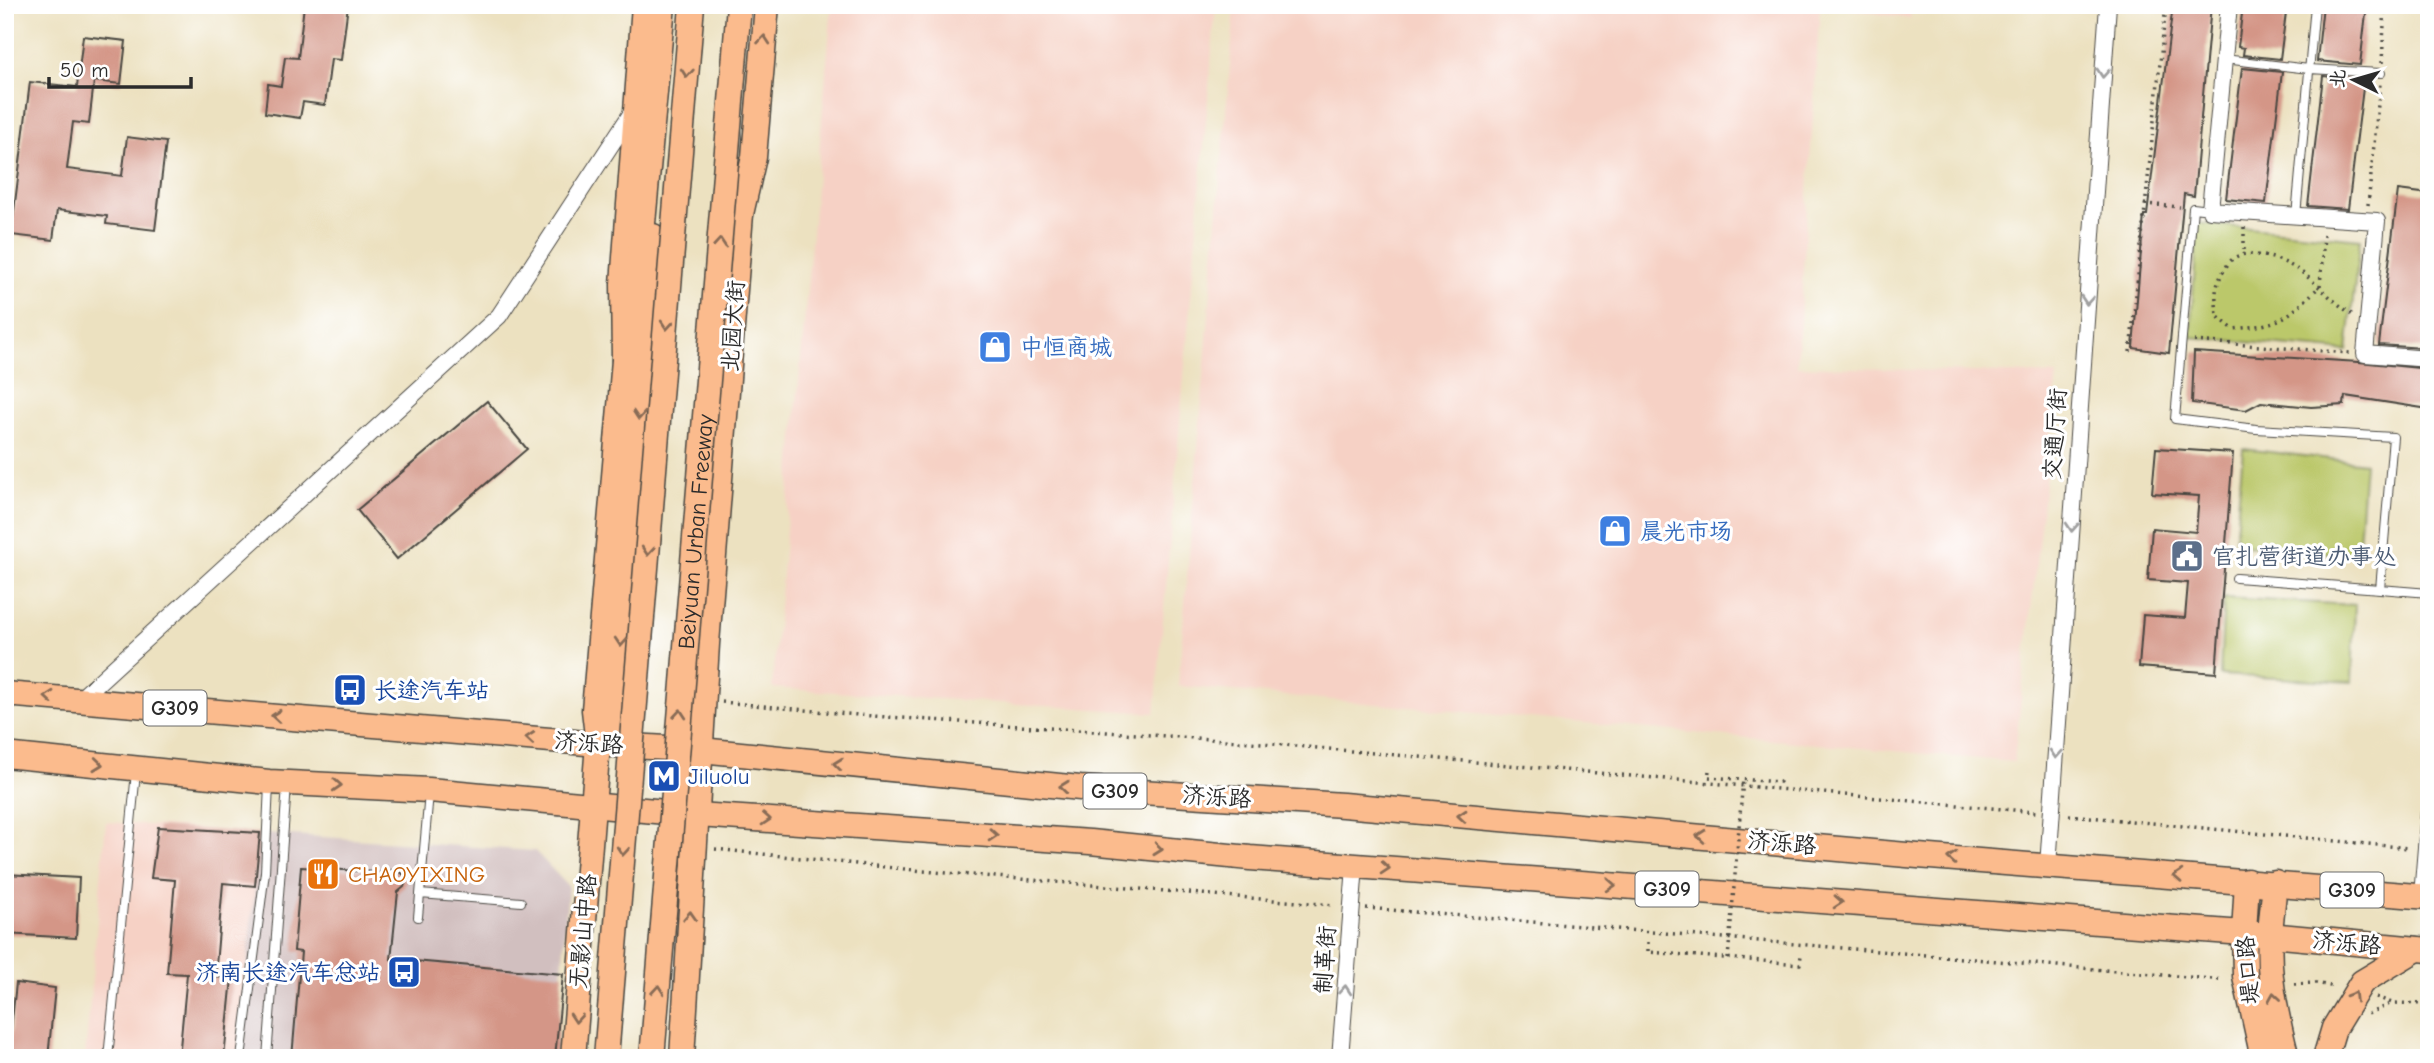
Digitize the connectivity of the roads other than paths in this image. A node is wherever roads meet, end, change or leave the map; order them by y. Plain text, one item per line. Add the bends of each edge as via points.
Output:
1 (644, 5) edge
2 (663, 5) edge
3 (673, 5) edge
4 (692, 5) edge
5 (739, 5) edge
6 (746, 5) edge
7 (767, 5) edge
8 (2108, 5) edge
9 (2229, 5) edge
10 (2315, 5) edge
11 (2224, 59) junction
12 (2309, 69) junction
13 (2381, 73) road end
14 (636, 106) junction
15 (2210, 210) junction
16 (741, 214) junction
17 (2296, 216) junction
18 (649, 289) junction
19 (2429, 359) edge
20 (624, 360) junction
21 (2236, 578) dead end
22 (2380, 589) junction
23 (2429, 593) edge
24 (5, 694) edge
25 (79, 700) junction
26 (598, 744) junction
27 (701, 750) junction
28 (5, 755) edge
29 (136, 768) junction
30 (278, 782) junction
31 (429, 790) junction
32 (593, 804) junction
33 (2429, 811) edge
34 (698, 815) junction
35 (1355, 866) junction
36 (2048, 866) junction
37 (2246, 881) junction
38 (2275, 883) junction
39 (420, 894) junction
40 (2426, 897) edge
41 (521, 902) dead end
42 (418, 917) dead end
43 (2244, 933) junction
44 (2270, 935) junction
45 (2423, 950) edge
46 (108, 1058) edge
47 (241, 1058) edge
48 (267, 1058) edge
49 (573, 1058) edge
50 (606, 1058) edge
51 (652, 1058) edge
52 (682, 1058) edge
53 (1340, 1058) edge
54 (2263, 1058) edge
55 (2287, 1058) edge
56 (2325, 1058) edge

1 - 14 main road
2 - 20 main road via 640,256
3 - 18 main road
4 -> 50 main road, Beiyuan Urban Freeway, bridge
51 -> 5 main road, Beiyuan Urban Freeway, bridge
6 - 16 main road, 北园大街 via 735,157
16 -> 7 main road via 754,157
8 -> 36 street, 交通厅街
9 - 11 street
10 - 12 lane
11 - 12 lane
11 - 15 street
12 - 13 lane
12 - 17 lane
14 - 20 main road via 623,284
14 - 25 street via 499,316
15 - 17 street
15 - 22 lane via 2193,208 2175,419 2393,437
16 - 27 main road, 北园大街
17 - 19 street via 2377,221 2365,354
18 - 20 main road
18 -> 26 main road via 615,718
20 - 26 main road via 594,710
21 - 22 lane
22 - 23 lane
25 -> 24 main road, 济泺路 / G309
26 -> 25 main road, 济泺路 / G309
26 - 27 main road, 济泺路 / G309
26 - 32 main road
27 - 34 main road, 北园大街
36 -> 27 main road, 济泺路 / G309 via 1080,788
28 -> 29 main road, 济泺路 / G309
29 - 30 main road, 济泺路 / G309
29 - 46 lane
30 -> 31 main road, 济泺路 / G309
30 - 47 lane
30 - 48 lane
31 - 32 main road, 济泺路 / G309
31 - 39 lane
32 - 34 main road, 济泺路 / G309
32 -> 49 main road, 无影山中路
33 - 40 street
34 -> 35 main road, 济泺路 / G309
52 -> 34 main road
35 -> 43 main road, 济泺路 / G309
53 -> 35 street, 制革街
37 -> 36 main road, 济泺路 / G309
37 - 38 main road, 济泺路 / G309
37 - 43 main road, 堤口路
38 - 40 main road, 济泺路 / G309
38 - 44 main road, 堤口路
39 - 41 lane
39 - 42 lane
43 - 44 main road, 济泺路 / G309
43 - 54 main road, 堤口路 via 2247,982
44 - 45 main road, 济泺路 / G309
55 -> 44 main road, 堤口路 via 2272,984
56 -> 45 main road via 2334,1028 2362,982

